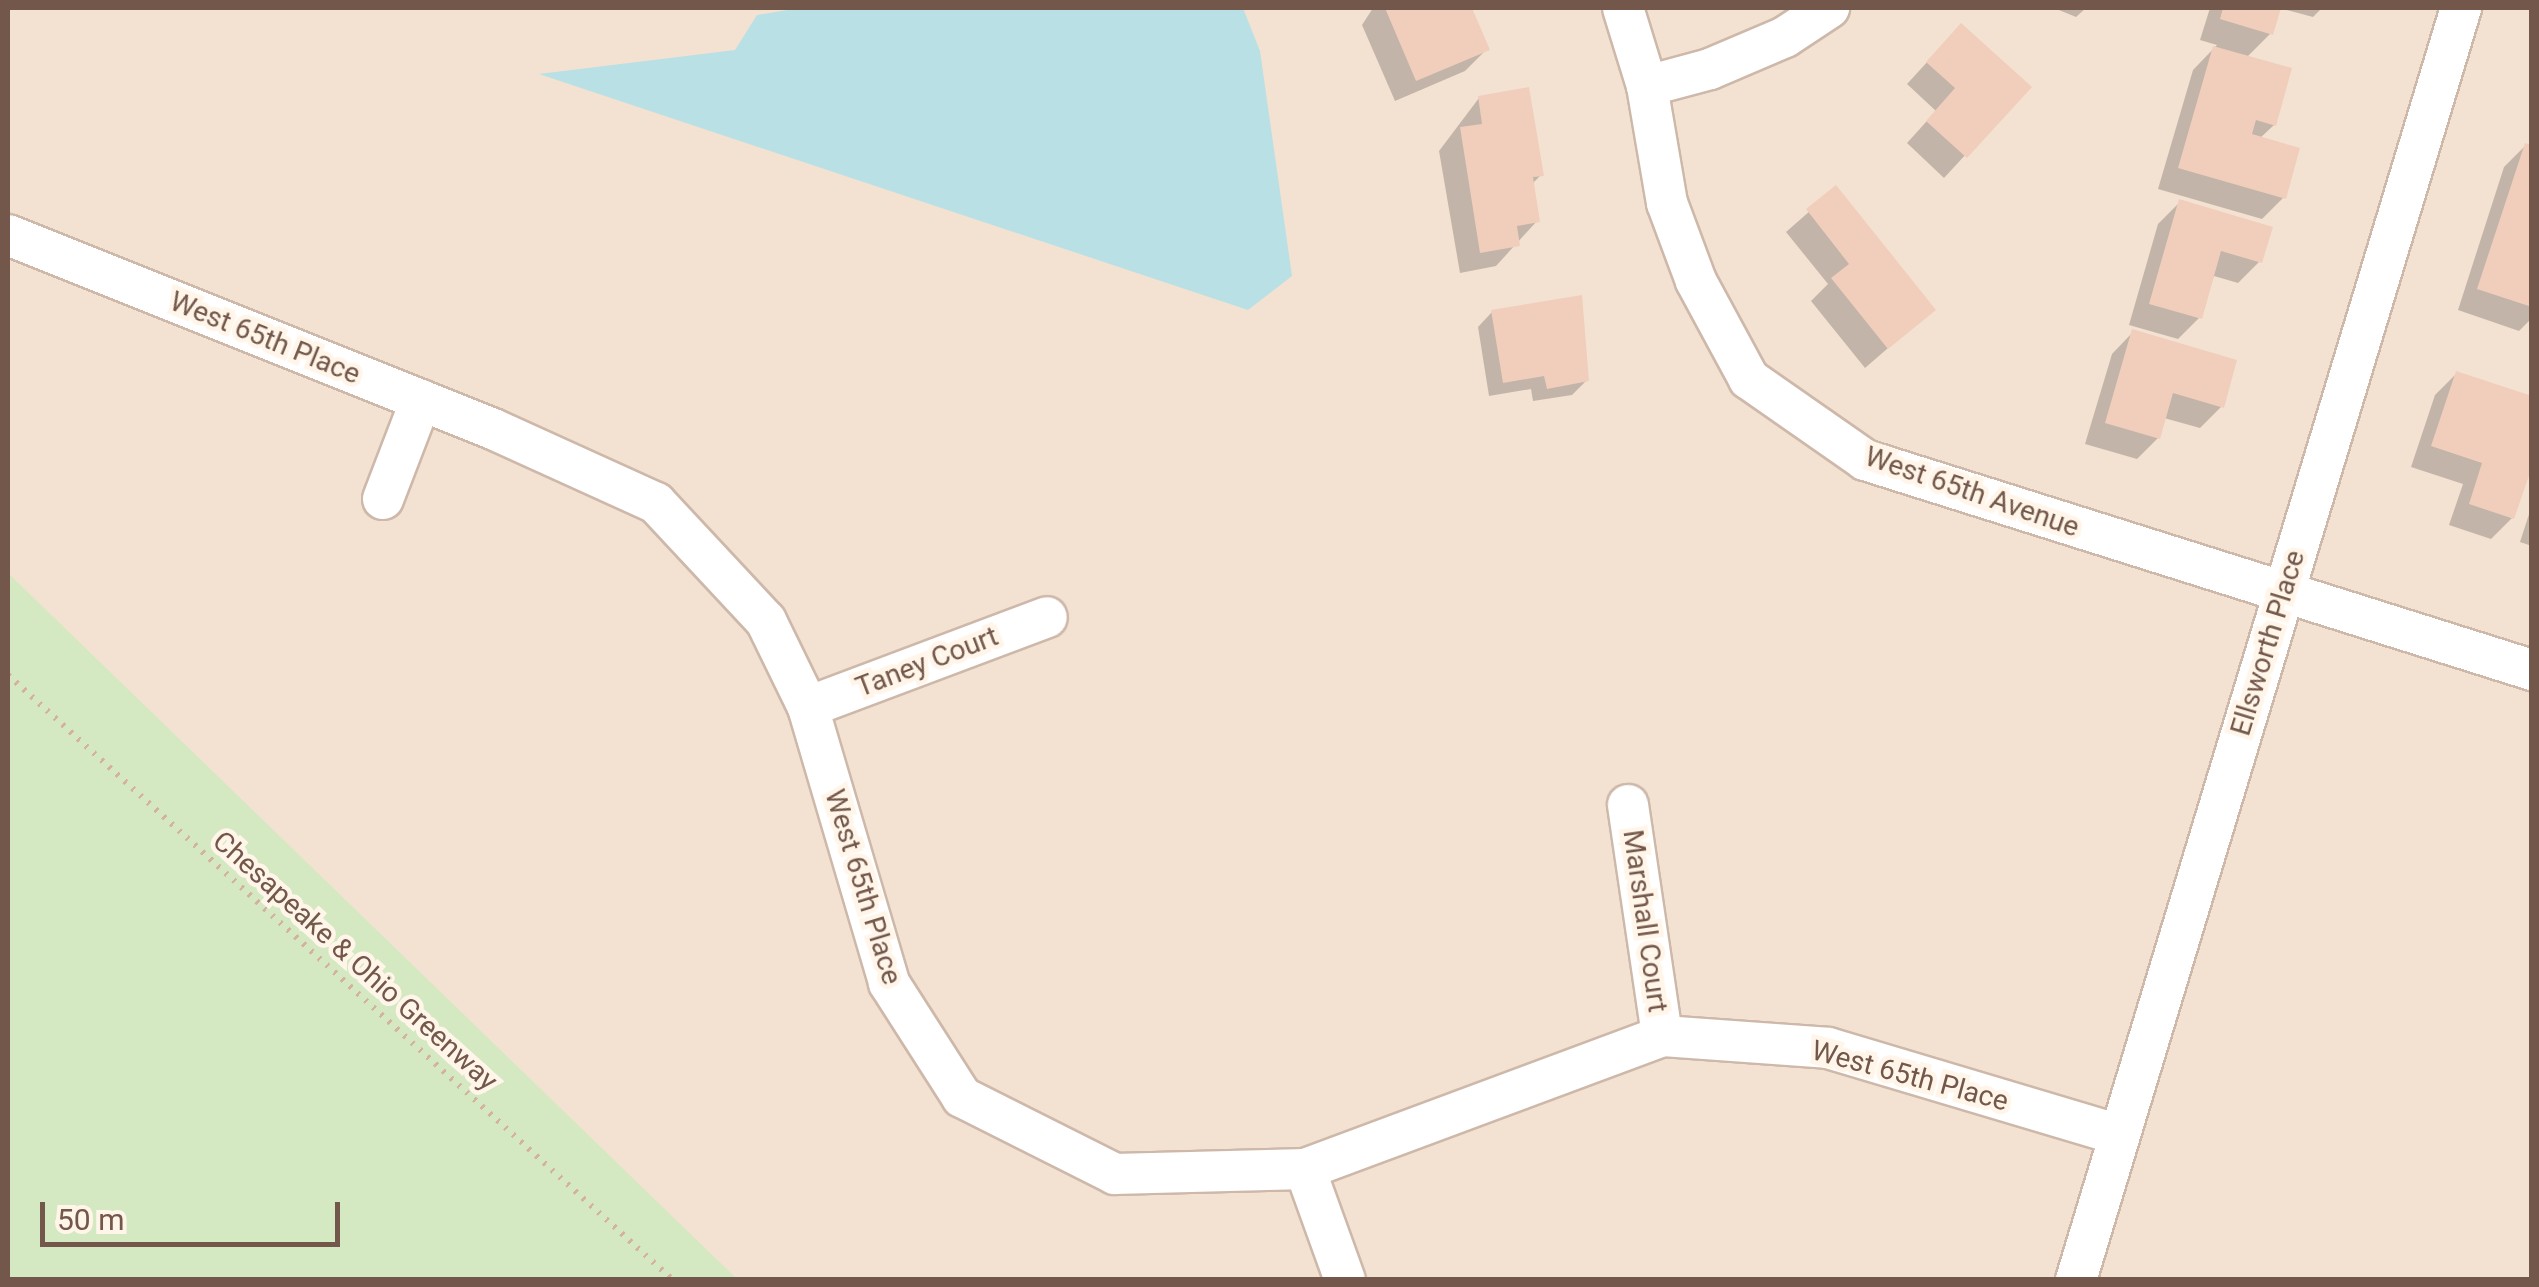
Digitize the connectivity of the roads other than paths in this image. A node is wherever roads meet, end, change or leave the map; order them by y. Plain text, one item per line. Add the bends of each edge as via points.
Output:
1 (1622, 8) edge
2 (1829, 8) edge
3 (2461, 8) edge
4 (1647, 86) junction
5 (8, 235) edge
6 (422, 400) junction
7 (383, 500) dead end
8 (2283, 593) junction
9 (1046, 616) dead end
10 (2532, 670) edge
11 (808, 708) junction
12 (1628, 805) dead end
13 (1662, 1036) junction
14 (2119, 1134) junction
15 (1305, 1168) junction
16 (1345, 1280) edge
17 (2076, 1280) edge

1 - 4 street, West 65th Avenue
2 - 4 street via 1785,37 1725,63
3 - 8 street, Ellsworth Place
4 - 8 street, West 65th Avenue via 1668,202 1696,281 1749,379 1865,460
5 - 6 street, West 65th Place
6 - 7 street
6 - 11 street, West 65th Place via 656,504 766,620
8 - 10 street, West 65th Avenue
8 - 14 street, Ellsworth Place
9 - 11 street, Taney Court
11 - 15 street, West 65th Place via 889,983 962,1097 1116,1174
12 - 13 street, Marshall Court
13 - 14 street, West 65th Place via 1828,1048
13 - 15 street, West 65th Place
14 - 17 street, Ellsworth Place
15 - 16 street

